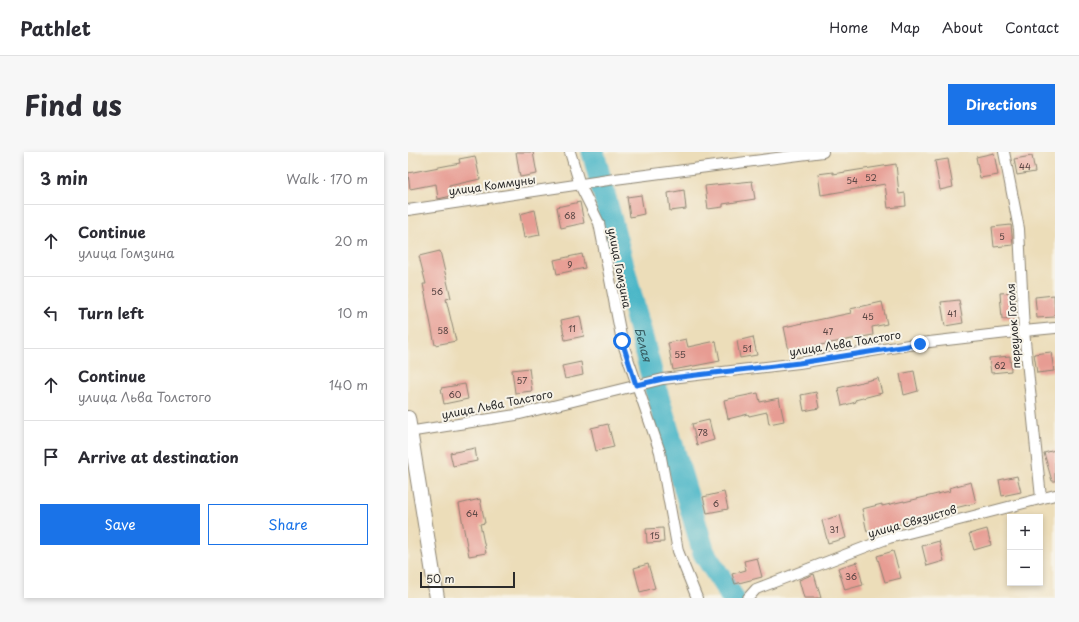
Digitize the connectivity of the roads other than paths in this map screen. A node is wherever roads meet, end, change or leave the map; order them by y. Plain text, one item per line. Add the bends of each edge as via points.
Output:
1 (570, 152) edge
2 (823, 152) edge
3 (1004, 152) edge
4 (737, 157) edge
5 (580, 185) junction
6 (408, 210) edge
7 (1055, 328) edge
8 (1024, 331) junction
9 (636, 385) junction
10 (408, 418) edge
11 (409, 432) edge
12 (1055, 495) edge
13 (1041, 498) junction
14 (437, 598) edge
15 (697, 598) edge
16 (748, 598) edge

1 - 5 street, улица Гомзина
2 - 4 street
3 - 8 street, переулок Гоголя via 1019,229
4 - 5 street, улица Коммуны
5 - 6 street, улица Коммуны
5 - 9 street, улица Гомзина via 599,223 622,341
7 - 8 street, улица Льва Толстого
8 - 9 street, улица Льва Толстого via 799,363 663,379
8 - 13 street, переулок Гоголя
9 - 11 street, улица Льва Толстого via 516,415
9 - 15 street, улица Гомзина via 660,452 678,551
10 - 11 main road
11 - 14 main road
12 - 13 street, улица Связистов
13 - 16 street, улица Связистов via 888,538 756,589

